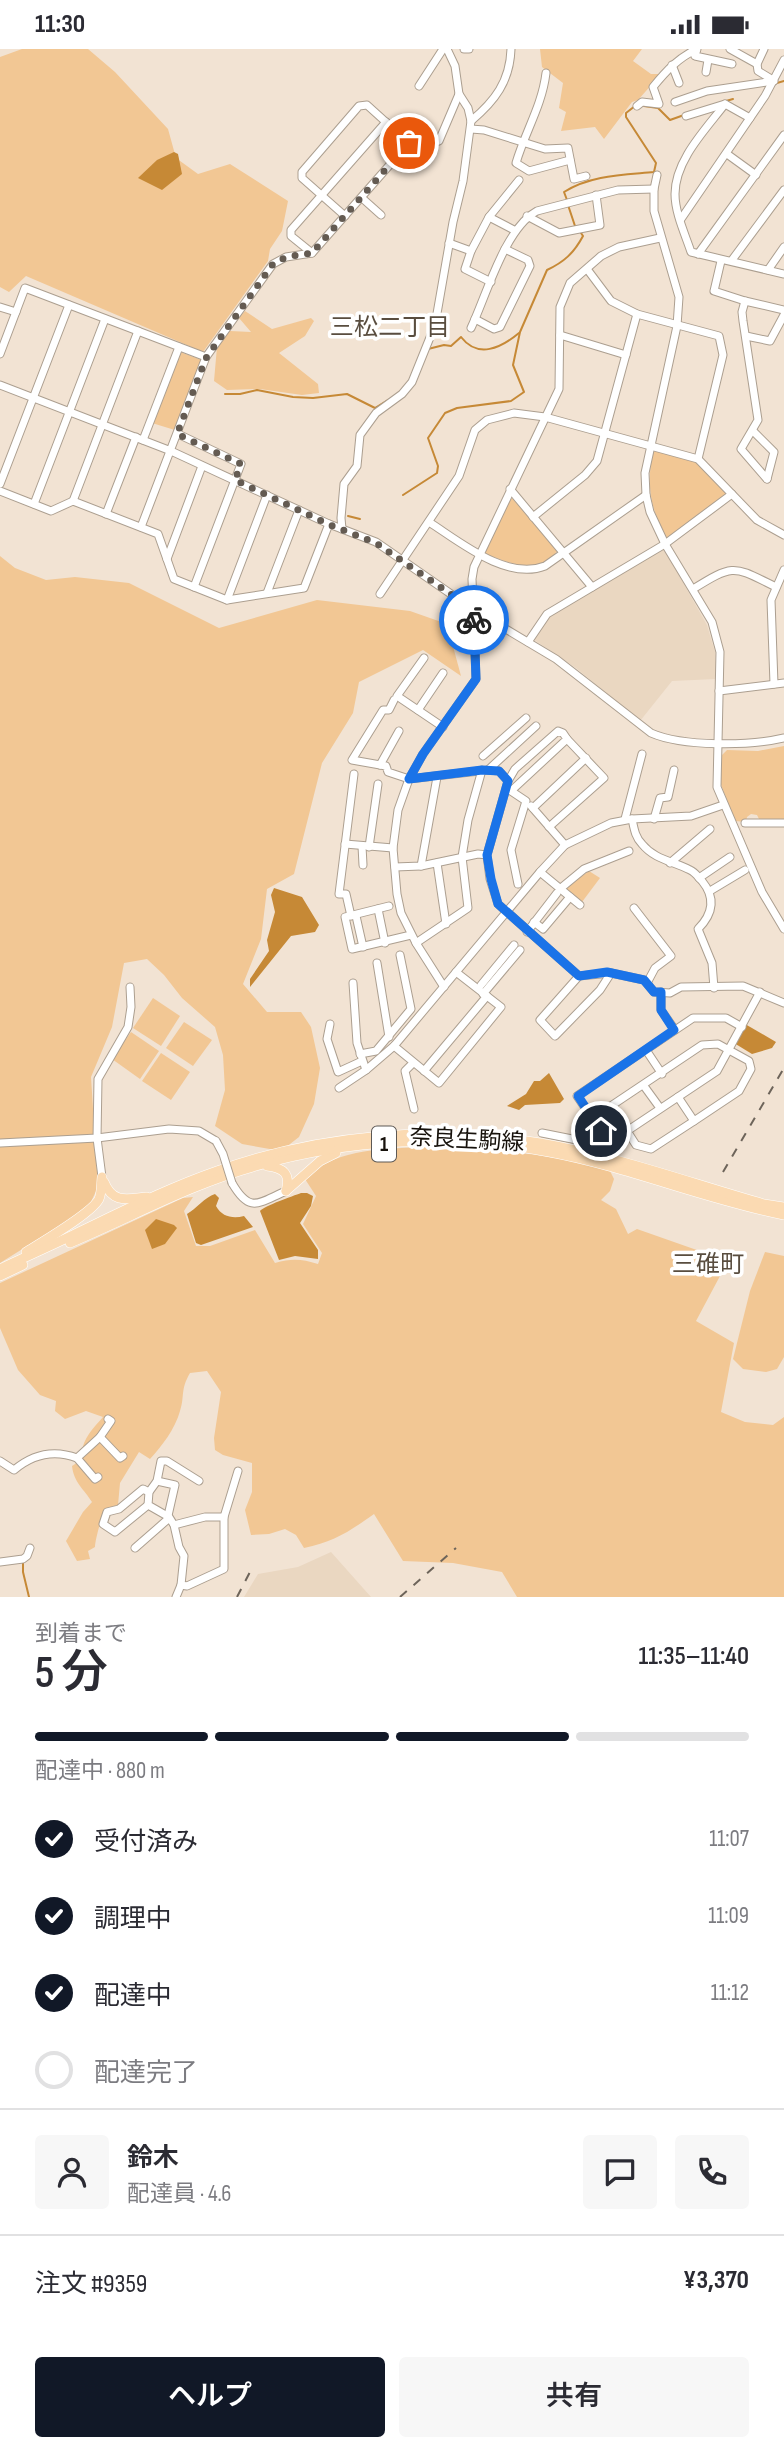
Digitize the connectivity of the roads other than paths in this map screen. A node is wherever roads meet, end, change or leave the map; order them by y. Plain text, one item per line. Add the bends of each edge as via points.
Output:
1 (445, 49) edge
2 (464, 49) edge
3 (470, 49) edge
4 (511, 49) edge
5 (730, 49) edge
6 (764, 49) edge
7 (708, 60) junction
8 (784, 60) edge
9 (732, 64) dead end
10 (757, 64) junction
11 (672, 65) junction
12 (706, 72) dead end
13 (545, 73) dead end
14 (774, 81) junction
15 (680, 83) dead end
16 (419, 86) dead end
17 (459, 94) junction
18 (675, 102) dead end
19 (639, 104) dead end
20 (725, 104) junction
21 (686, 115) dead end
22 (750, 118) junction
23 (386, 122) junction
24 (471, 125) junction
25 (784, 135) edge
26 (523, 141) junction
27 (409, 143) junction
28 (727, 154) junction
29 (570, 160) junction
30 (756, 174) junction
31 (657, 175) dead end
32 (586, 176) dead end
33 (519, 180) dead end
34 (654, 189) junction
35 (784, 190) edge
36 (322, 195) junction
37 (596, 195) junction
38 (362, 198) junction
39 (381, 215) dead end
40 (345, 216) junction
41 (527, 216) junction
42 (489, 217) junction
43 (681, 219) junction
44 (514, 230) junction
45 (660, 238) junction
46 (449, 243) junction
47 (784, 247) edge
48 (505, 249) junction
49 (471, 251) junction
50 (312, 253) junction
51 (698, 254) junction
52 (528, 260) junction
53 (732, 260) junction
54 (721, 261) junction
55 (540, 267) dead end
56 (587, 269) junction
57 (768, 270) junction
58 (784, 274) edge
59 (491, 282) junction
60 (745, 301) junction
61 (69, 305) junction
62 (0, 307) edge
63 (16, 312) junction
64 (784, 312) edge
65 (637, 314) junction
66 (104, 319) junction
67 (475, 319) junction
68 (677, 326) junction
69 (471, 328) dead end
70 (138, 331) junction
71 (560, 335) junction
72 (746, 336) junction
73 (179, 347) junction
74 (0, 354) edge
75 (626, 355) junction
76 (206, 358) junction
77 (0, 385) edge
78 (33, 397) junction
79 (69, 411) junction
80 (545, 417) junction
81 (102, 424) junction
82 (753, 431) junction
83 (604, 433) junction
84 (177, 434) junction
85 (140, 439) junction
86 (651, 446) junction
87 (171, 451) junction
88 (698, 459) junction
89 (202, 465) junction
90 (235, 480) junction
91 (0, 484) edge
92 (510, 489) junction
93 (0, 491) edge
94 (732, 494) junction
95 (267, 495) junction
96 (646, 495) junction
97 (73, 501) junction
98 (34, 504) junction
99 (299, 510) junction
100 (106, 514) junction
101 (533, 517) junction
102 (429, 522) junction
103 (328, 524) junction
104 (141, 527) junction
105 (342, 529) junction
106 (784, 535) edge
107 (665, 544) junction
108 (563, 553) junction
109 (480, 555) junction
110 (167, 559) junction
111 (403, 561) junction
112 (784, 570) edge
113 (194, 587) junction
114 (592, 587) junction
115 (776, 587) junction
116 (693, 589) junction
117 (267, 593) junction
118 (380, 594) dead end
119 (227, 600) junction
120 (474, 610) junction
121 (499, 625) junction
122 (475, 641) junction
123 (528, 642) junction
124 (424, 658) dead end
125 (443, 673) dead end
126 (784, 683) edge
127 (774, 684) junction
128 (719, 691) junction
129 (394, 700) dead end
130 (418, 710) junction
131 (526, 718) dead end
132 (536, 726) dead end
133 (443, 727) junction
134 (515, 727) junction
135 (399, 731) dead end
136 (524, 737) junction
137 (784, 738) edge
138 (568, 739) junction
139 (716, 743) junction
140 (491, 749) junction
141 (642, 754) dead end
142 (483, 756) dead end
143 (586, 758) junction
144 (500, 759) junction
145 (380, 765) junction
146 (485, 770) junction
147 (674, 770) dead end
148 (354, 774) dead end
149 (437, 777) junction
150 (409, 779) junction
151 (508, 781) junction
152 (377, 784) dead end
153 (507, 790) junction
154 (526, 801) junction
155 (723, 805) junction
156 (533, 808) junction
157 (628, 819) junction
158 (654, 819) junction
159 (745, 823) dead end
160 (784, 823) edge
161 (549, 827) junction
162 (710, 829) dead end
163 (345, 844) junction
164 (565, 845) junction
165 (366, 847) junction
166 (393, 848) junction
167 (629, 851) dead end
168 (487, 855) junction
169 (462, 857) junction
170 (730, 857) dead end
171 (437, 863) junction
172 (670, 863) junction
173 (363, 865) dead end
174 (421, 866) junction
175 (395, 867) junction
176 (745, 870) dead end
177 (540, 871) junction
178 (699, 878) junction
179 (518, 884) dead end
180 (559, 891) junction
181 (710, 891) junction
182 (570, 897) junction
183 (580, 905) dead end
184 (389, 906) dead end
185 (634, 908) dead end
186 (379, 909) junction
187 (505, 912) junction
188 (353, 916) junction
189 (534, 922) junction
190 (446, 923) junction
191 (784, 929) edge
192 (527, 932) junction
193 (411, 935) junction
194 (385, 943) junction
195 (416, 943) junction
196 (514, 950) dead end
197 (400, 955) dead end
198 (377, 963) dead end
199 (498, 970) junction
200 (456, 972) junction
201 (611, 973) junction
202 (579, 976) junction
203 (353, 983) dead end
204 (647, 983) junction
205 (481, 985) dead end
206 (130, 987) dead end
207 (444, 987) junction
208 (714, 988) junction
209 (661, 992) junction
210 (760, 992) junction
211 (485, 995) junction
212 (784, 1003) edge
213 (330, 1024) dead end
214 (742, 1027) junction
215 (674, 1030) junction
216 (389, 1037) junction
217 (394, 1047) junction
218 (646, 1050) junction
219 (729, 1050) junction
220 (361, 1058) junction
221 (414, 1063) junction
222 (366, 1070) junction
223 (424, 1071) junction
224 (662, 1074) junction
225 (645, 1086) junction
226 (339, 1088) dead end
227 (678, 1097) junction
228 (660, 1108) junction
229 (414, 1109) dead end
230 (593, 1118) junction
231 (694, 1121) junction
232 (626, 1131) junction
233 (542, 1133) dead end
234 (97, 1138) junction
235 (0, 1143) edge
236 (609, 1143) junction
237 (350, 1147) junction
238 (257, 1165) junction
239 (102, 1177) junction
240 (286, 1191) junction
241 (156, 1196) junction
242 (784, 1204) edge
243 (784, 1215) edge
244 (3, 1268) edge
245 (0, 1276) edge
246 (108, 1419) dead end
247 (100, 1437) junction
248 (122, 1456) dead end
249 (77, 1458) junction
250 (0, 1461) edge
251 (238, 1471) dead end
252 (98, 1477) dead end
253 (157, 1481) junction
254 (199, 1481) dead end
255 (149, 1492) junction
256 (148, 1504) junction
257 (169, 1517) junction
258 (224, 1517) junction
259 (174, 1525) junction
260 (30, 1548) dead end
261 (135, 1548) dead end
262 (0, 1562) edge
263 (181, 1585) junction
264 (176, 1597) edge

1 - 16 street
1 - 17 street via 455,66
2 - 3 street
4 - 24 street via 507,79
5 - 10 street
6 - 10 street
7 - 9 street
7 - 11 street via 695,56 697,49
7 - 12 street
8 - 14 street
10 - 14 street via 758,71
11 - 15 street
11 - 19 street via 653,87 659,104
13 - 26 street via 544,92
14 - 18 street via 707,91
14 - 22 street
17 - 24 street
17 - 27 street via 439,141
20 - 21 street
20 - 22 street
20 - 43 street via 680,169 675,194
22 - 28 street
23 - 27 street
23 - 36 street
23 - 36 street via 367,106 359,106 302,172 302,178
24 - 26 street
24 - 46 street
25 - 30 street
26 - 29 street via 545,149 568,148
26 - 29 street via 516,163 529,171
27 - 38 street
28 - 30 street
28 - 43 street
29 - 32 street via 574,179
30 - 51 street
31 - 34 street
33 - 42 street
34 - 37 street
34 - 45 street
35 - 53 street
36 - 40 street
36 - 50 street via 291,229 291,236
37 - 41 street
37 - 41 street via 600,225 559,233
38 - 39 street
38 - 40 street
40 - 50 street
41 - 44 street
42 - 44 street
42 - 49 street
43 - 51 street via 691,252
44 - 48 street
45 - 56 street via 619,247
45 - 68 street via 679,297
46 - 49 street
46 - 105 street via 435,325 412,382 376,412 360,435 357,466 344,484
47 - 57 street
48 - 52 street
48 - 59 street
49 - 59 street via 465,269
50 - 76 street via 273,264
51 - 54 street
52 - 55 street
52 - 67 street via 530,266 499,327
53 - 54 street
53 - 57 street
54 - 60 street via 715,291
56 - 65 street via 611,301
56 - 71 street via 570,283 560,307
57 - 58 street
59 - 67 street
60 - 64 street
60 - 72 street
61 - 63 street via 25,288
61 - 66 street
61 - 78 street
62 - 63 street
63 - 74 street
64 - 72 street via 770,341
65 - 68 street
65 - 75 street
66 - 70 street
66 - 79 street
67 - 69 street
68 - 86 street
68 - 88 street via 719,336 723,355
70 - 73 street
70 - 81 street
71 - 75 street
71 - 80 street via 559,389
72 - 82 street via 758,420
73 - 76 street
73 - 85 street
75 - 83 street
76 - 84 street
77 - 78 street
78 - 79 street
78 - 91 street
79 - 81 street
79 - 98 street
80 - 83 street
80 - 92 street
80 - 102 street via 514,413 486,421 475,430 459,476
81 - 85 street
81 - 97 street
82 - 82 street via 741,449 767,479 774,452
83 - 86 street
83 - 101 street via 597,461
84 - 87 street
84 - 90 street via 241,464
85 - 87 street
85 - 100 street
86 - 88 street
86 - 96 street
87 - 89 street
87 - 104 street
88 - 94 street
89 - 90 street
89 - 110 street
90 - 95 street
90 - 113 street
92 - 101 street
92 - 109 street
93 - 98 street
94 - 106 street via 757,520
94 - 107 street
95 - 99 street
95 - 119 street
96 - 107 street
96 - 108 street
97 - 98 street via 51,511
97 - 100 street
99 - 103 street
99 - 117 street
100 - 104 street
101 - 108 street
102 - 109 street
102 - 111 street
103 - 105 street
103 - 117 street via 304,588
104 - 110 street via 158,534
105 - 111 street
107 - 114 street
107 - 116 street
108 - 109 street via 545,566 526,571
108 - 114 street
109 - 120 street via 471,579
110 - 113 street via 174,579
111 - 118 street
111 - 120 street
112 - 115 street
113 - 119 street
114 - 123 street via 547,614
115 - 116 street via 740,569 721,572
115 - 127 street via 771,600
116 - 128 street via 712,622 720,652
117 - 119 street
120 - 121 street
120 - 122 street
121 - 122 street
121 - 123 street
122 - 133 street via 476,679
123 - 139 street via 651,733
124 - 130 street via 397,696
125 - 130 street
126 - 127 street
127 - 128 street
128 - 139 street
129 - 145 street via 352,760
130 - 133 street
131 - 134 street
132 - 136 street
133 - 150 street
134 - 136 street
134 - 140 street
135 - 145 street
136 - 144 street
137 - 139 street
138 - 143 street
138 - 151 street via 558,731 515,769
138 - 153 street
139 - 155 street via 717,787
140 - 142 street
140 - 144 street
141 - 157 street
143 - 156 street
143 - 161 street via 604,778
144 - 146 street
145 - 150 street
146 - 149 street
146 - 151 street via 499,771
146 - 169 street via 468,820
147 - 158 street via 668,797 660,798
148 - 163 street
149 - 150 street
149 - 174 street
150 - 166 street via 398,810
151 - 153 street
152 - 165 street
153 - 154 street
153 - 168 street
154 - 156 street
154 - 179 street via 510,850
155 - 158 street via 691,816
155 - 191 street
156 - 161 street
157 - 158 street
157 - 164 street
157 - 172 street via 643,846
159 - 160 street
161 - 164 street
162 - 172 street
163 - 165 street
163 - 188 street via 339,894 346,894
164 - 177 street
165 - 166 street
165 - 173 street
166 - 175 street
167 - 180 street via 584,869
168 - 169 street
168 - 187 street via 498,904
169 - 171 street
169 - 190 street via 468,908
170 - 178 street
171 - 174 street
171 - 190 street
172 - 178 street via 693,870
174 - 175 street
175 - 193 street via 401,913
176 - 181 street
177 - 180 street
177 - 187 street
178 - 181 street
180 - 182 street
180 - 189 street
181 - 208 street via 708,919 698,929 712,963
182 - 183 street
182 - 189 street via 543,929
184 - 186 street
185 - 204 street via 671,955 655,968
186 - 188 street
186 - 194 street
187 - 192 street
187 - 200 street
188 - 194 street via 363,947
189 - 192 street
190 - 195 street
192 - 202 street
193 - 194 street
193 - 195 street
195 - 207 street
196 - 199 street
197 - 216 street via 411,1009
198 - 216 street
199 - 205 street
199 - 211 street
200 - 207 street
200 - 211 street
201 - 202 street
201 - 202 street via 555,1036 540,1020
201 - 204 street
203 - 220 street
204 - 209 street via 654,992
206 - 234 street via 128,1027 97,1079
207 - 217 street
208 - 209 street
208 - 210 street via 743,986
209 - 215 street via 661,1010
210 - 212 street
210 - 214 street
211 - 223 street
211 - 223 street via 500,1007 439,1083
213 - 220 street via 327,1039 338,1072
214 - 215 street via 726,1017 693,1018
214 - 219 street
215 - 218 street
216 - 220 street
217 - 221 street
217 - 222 street
218 - 224 street
218 - 230 street via 578,1096
219 - 224 street via 718,1044 702,1045
219 - 227 street via 717,1071
219 - 231 street via 749,1061 751,1069 739,1091
220 - 222 street
221 - 223 street
221 - 229 street via 405,1071
222 - 226 street
224 - 225 street
225 - 228 street
225 - 230 street
227 - 228 street
227 - 231 street
228 - 232 street
230 - 236 street
231 - 232 street via 651,1149 636,1145
232 - 236 street
233 - 236 street
234 - 235 street
234 - 239 street
234 - 240 street, bridge via 199,1131 216,1141 232,1183 246,1203
237 - 238 main road, 奈良生駒線 / 1
237 - 240 main road via 320,1161
237 - 243 main road, 奈良生駒線 / 1 via 443,1141 535,1150
238 - 240 main road via 285,1171 289,1178
238 - 245 main road, 奈良生駒線 / 1 via 147,1208
239 - 241 main road via 115,1197
239 - 244 main road via 98,1202 88,1212
241 - 242 main road, 奈良生駒線 / 1 via 263,1157 350,1139 409,1134 542,1143 754,1201
241 - 244 main road, 奈良生駒線 / 1
246 - 247 street via 111,1421
247 - 248 street
247 - 249 street
249 - 250 street via 64,1454 30,1457 14,1470
249 - 252 street
251 - 258 street
253 - 254 street via 161,1461 167,1461
253 - 255 street
253 - 257 street via 175,1485
255 - 256 street
255 - 256 street via 143,1489 119,1509 107,1511 103,1524 115,1532
256 - 257 street
257 - 259 street
257 - 261 street
258 - 259 street
258 - 263 street via 224,1569
259 - 263 street via 184,1556
260 - 262 street via 23,1559
263 - 264 street

